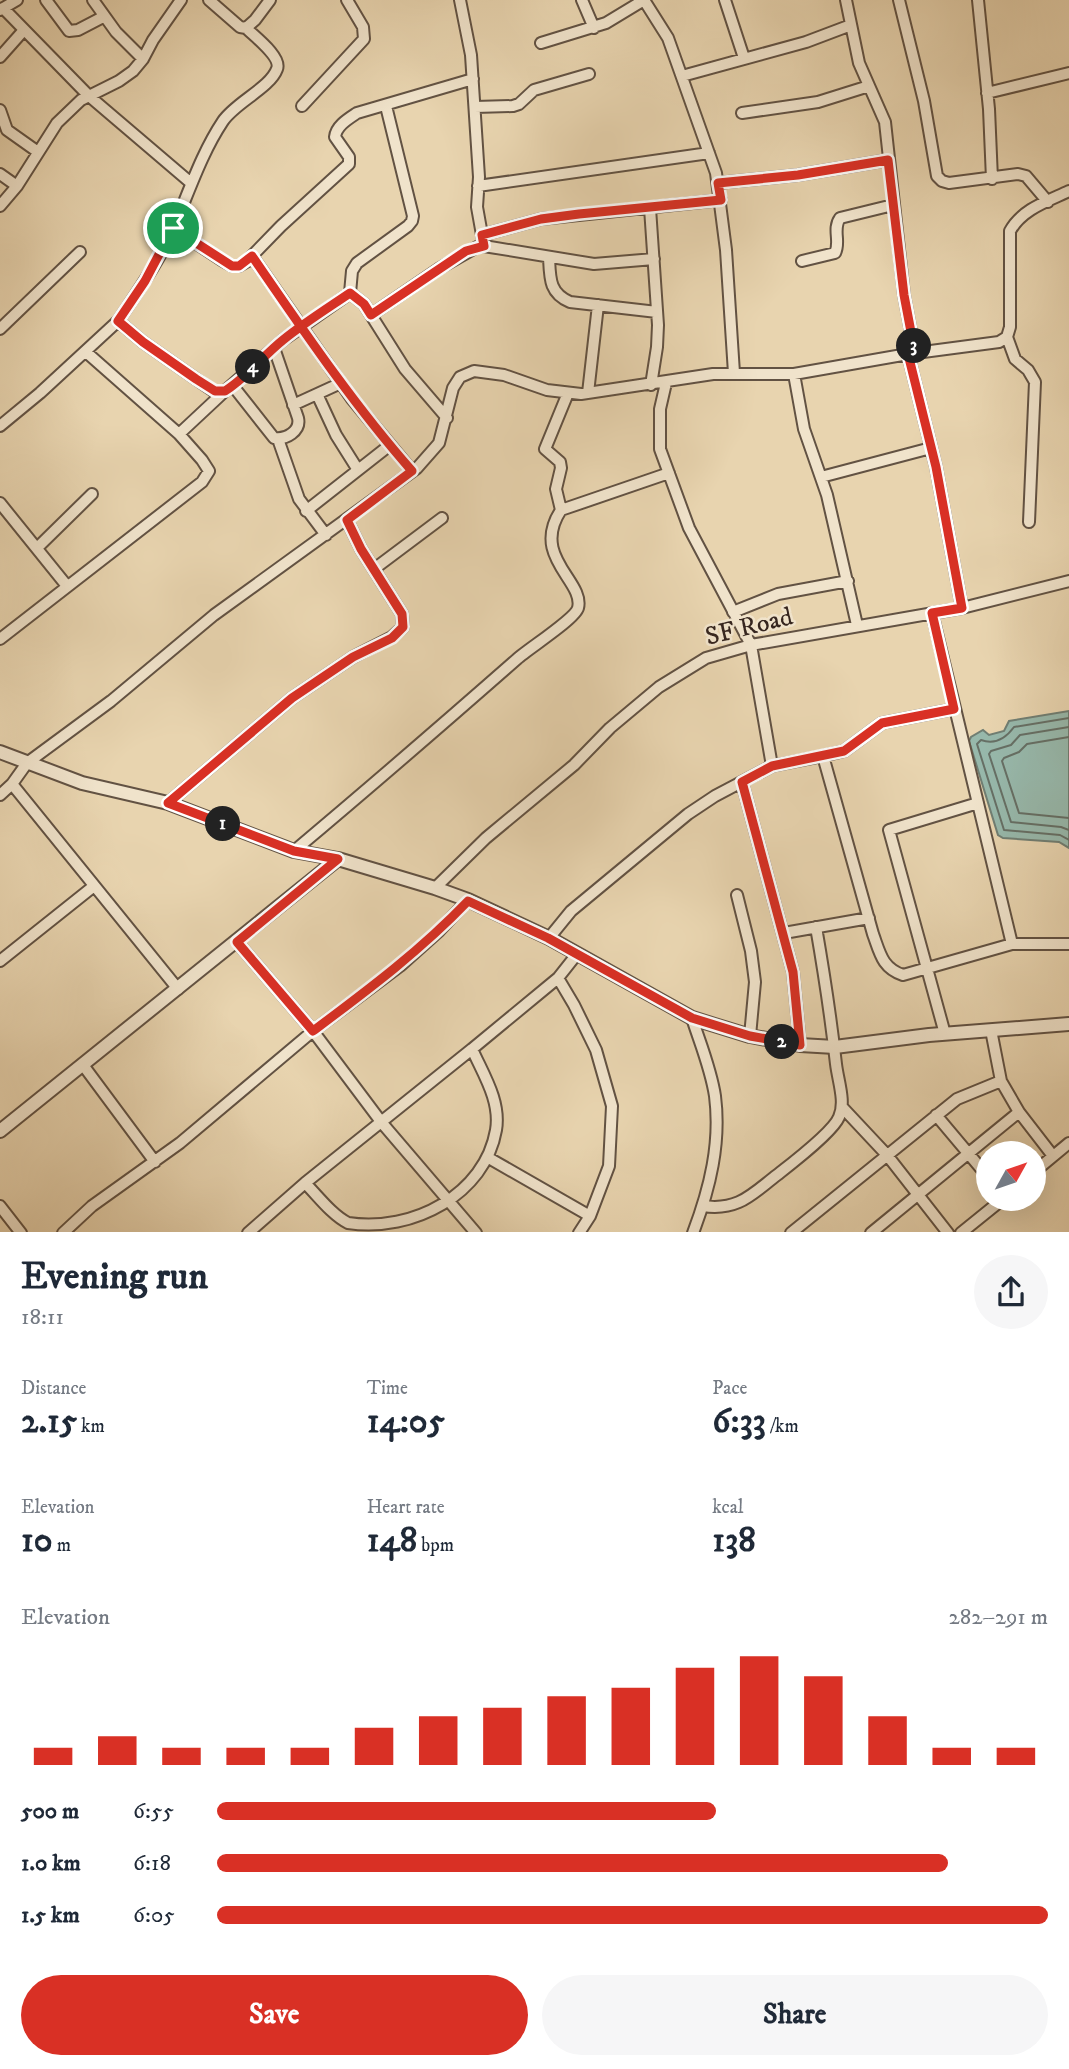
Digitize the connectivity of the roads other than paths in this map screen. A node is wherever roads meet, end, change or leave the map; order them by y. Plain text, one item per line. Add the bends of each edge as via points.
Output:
1 (18, 0) edge
2 (46, 0) edge
3 (93, 0) edge
4 (181, 0) edge
5 (209, 0) edge
6 (270, 0) edge
7 (347, 0) edge
8 (460, 0) edge
9 (582, 0) edge
10 (644, 0) edge
11 (725, 0) edge
12 (846, 0) edge
13 (899, 0) edge
14 (978, 0) edge
15 (2, 9) edge
16 (103, 17) junction
17 (851, 25) junction
18 (246, 28) junction
19 (594, 28) junction
20 (24, 30) junction
21 (541, 43) dead end
22 (0, 57) edge
23 (744, 58) junction
24 (143, 59) junction
25 (1069, 73) edge
26 (589, 74) dead end
27 (682, 76) junction
28 (473, 79) junction
29 (869, 86) junction
30 (987, 93) junction
31 (89, 96) junction
32 (302, 106) dead end
33 (386, 106) junction
34 (475, 107) junction
35 (0, 110) edge
36 (742, 113) dead end
37 (38, 152) junction
38 (709, 153) junction
39 (888, 160) junction
40 (0, 174) edge
41 (992, 178) junction
42 (191, 183) junction
43 (718, 183) junction
44 (18, 186) junction
45 (478, 186) junction
46 (1069, 191) edge
47 (721, 200) junction
48 (1048, 202) junction
49 (893, 205) junction
50 (0, 206) edge
51 (650, 208) junction
52 (173, 228) junction
53 (483, 240) junction
54 (80, 252) dead end
55 (252, 256) junction
56 (549, 257) junction
57 (654, 259) junction
58 (802, 261) dead end
59 (350, 293) junction
60 (597, 305) junction
61 (657, 312) junction
62 (371, 315) junction
63 (118, 321) junction
64 (301, 327) junction
65 (0, 329) edge
66 (1007, 337) junction
67 (274, 348) junction
68 (86, 352) junction
69 (912, 353) junction
70 (734, 373) junction
71 (794, 374) junction
72 (341, 383) junction
73 (666, 383) junction
74 (651, 385) junction
75 (229, 388) junction
76 (568, 393) junction
77 (588, 393) junction
78 (317, 394) junction
79 (293, 405) junction
80 (447, 418) junction
81 (0, 426) edge
82 (179, 434) junction
83 (278, 439) junction
84 (390, 445) junction
85 (931, 448) junction
86 (358, 470) junction
87 (412, 471) junction
88 (669, 473) junction
89 (821, 477) junction
90 (92, 494) dead end
91 (0, 503) edge
92 (561, 510) junction
93 (306, 511) junction
94 (442, 518) dead end
95 (347, 520) junction
96 (1029, 522) dead end
97 (326, 535) junction
98 (37, 548) junction
99 (374, 569) junction
100 (848, 581) junction
101 (1069, 581) edge
102 (66, 586) junction
103 (962, 608) junction
104 (733, 612) junction
105 (932, 613) junction
106 (857, 625) junction
107 (0, 639) edge
108 (751, 645) junction
109 (954, 709) junction
110 (0, 752) edge
111 (823, 756) junction
112 (27, 762) junction
113 (772, 766) junction
114 (742, 782) junction
115 (12, 784) junction
116 (0, 795) edge
117 (168, 803) junction
118 (978, 803) junction
119 (294, 851) junction
120 (338, 859) junction
121 (94, 886) junction
122 (435, 888) junction
123 (737, 895) dead end
124 (468, 901) junction
125 (869, 918) junction
126 (816, 927) junction
127 (784, 933) junction
128 (548, 938) junction
129 (237, 942) junction
130 (1012, 944) junction
131 (1069, 944) edge
132 (578, 954) junction
133 (0, 961) edge
134 (925, 969) junction
135 (558, 978) junction
136 (178, 989) junction
137 (692, 1018) junction
138 (1069, 1024) edge
139 (991, 1030) junction
140 (313, 1031) junction
141 (945, 1034) junction
142 (750, 1036) junction
143 (800, 1045) junction
144 (835, 1047) junction
145 (472, 1049) junction
146 (83, 1065) junction
147 (1000, 1081) junction
148 (842, 1107) junction
149 (1019, 1112) junction
150 (936, 1115) junction
151 (382, 1123) junction
152 (0, 1132) edge
153 (1069, 1143) edge
154 (969, 1154) junction
155 (887, 1155) junction
156 (1052, 1156) junction
157 (487, 1157) junction
158 (1046, 1161) edge
159 (155, 1162) junction
160 (976, 1162) edge
161 (305, 1183) junction
162 (918, 1195) junction
163 (453, 1203) junction
164 (0, 1206) edge
165 (702, 1206) junction
166 (988, 1211) edge
167 (590, 1216) junction
168 (19, 1232) edge
169 (64, 1232) edge
170 (249, 1232) edge
171 (475, 1232) edge
172 (580, 1232) edge
173 (693, 1232) edge
174 (792, 1232) edge
175 (872, 1232) edge
176 (947, 1232) edge
177 (962, 1232) edge

1 - 15 street
2 - 16 street via 69,31
3 - 16 street
4 - 24 street
5 - 18 street
6 - 18 street
7 - 32 street via 365,39
8 - 28 street
9 - 19 street
10 - 19 street
10 - 27 street via 661,24
11 - 23 street
12 - 17 street
13 - 41 street via 937,176 949,183
14 - 30 street
15 - 20 street
16 - 24 street
17 - 23 street
17 - 29 street
18 - 42 street via 275,56 278,69 223,121
19 - 21 street
20 - 22 street
20 - 31 street
23 - 27 street
24 - 31 street via 119,81
25 - 30 street
26 - 34 street via 534,90 513,106
27 - 38 street
28 - 33 street
28 - 34 street
29 - 36 street via 818,102
29 - 39 street via 885,122
30 - 41 street
31 - 37 street via 66,113
31 - 42 street
33 - 55 street via 356,113 335,132 349,164
33 - 59 street via 414,216 408,226 357,263
34 - 45 street
35 - 37 street via 8,130
37 - 44 street
38 - 43 street
38 - 45 street
39 - 43 street
39 - 49 street
40 - 44 street
41 - 48 street via 1026,176
42 - 52 street
43 - 47 street
44 - 50 street
45 - 53 street
46 - 48 street
47 - 51 street
47 - 70 street
48 - 66 street via 1026,212 1010,231
49 - 58 street via 840,218 835,253
49 - 69 street
51 - 53 street via 541,219
51 - 57 street
52 - 55 street via 232,266
52 - 63 street
53 - 56 street
53 - 62 street
54 - 65 street
55 - 64 street
56 - 57 street via 594,264
56 - 60 street via 556,294 570,302
57 - 61 street
59 - 62 street
59 - 64 street
60 - 61 street
60 - 77 street
61 - 74 street
62 - 80 street via 405,369
63 - 68 street
63 - 75 street via 215,391
64 - 67 street
64 - 72 street
66 - 69 street via 986,345
66 - 96 street via 1014,359 1035,382
67 - 75 street
67 - 79 street
68 - 81 street
68 - 82 street
69 - 71 street
69 - 85 street
70 - 71 street
70 - 73 street
71 - 89 street via 804,429
72 - 78 street
72 - 84 street
73 - 74 street
73 - 88 street via 659,430
74 - 77 street
75 - 82 street
75 - 83 street
76 - 77 street
76 - 80 street via 504,374 474,371 460,377 453,388
76 - 92 street via 545,449 560,462 556,489
78 - 79 street
78 - 86 street
79 - 83 street via 298,428
80 - 87 street via 439,443
82 - 102 street via 209,471 202,482
83 - 93 street
84 - 86 street
84 - 87 street
85 - 89 street
85 - 103 street
86 - 93 street
87 - 95 street
88 - 92 street
88 - 104 street via 689,528
89 - 100 street
90 - 98 street
91 - 98 street
92 - 119 street via 551,532 552,547 577,597 573,616 526,650
93 - 97 street
94 - 99 street
95 - 97 street
95 - 99 street
97 - 112 street via 233,601 111,701
98 - 102 street
99 - 117 street via 402,614 403,627 292,698
100 - 104 street via 778,594
100 - 106 street
101 - 103 street, SF Road
102 - 107 street
103 - 105 street, SF Road
104 - 108 street
105 - 106 street, SF Road
105 - 109 street
106 - 108 street, SF Road
108 - 113 street
108 - 122 street, SF Road via 706,658 659,687
109 - 111 street via 882,723 844,751
109 - 118 street
110 - 112 street
111 - 113 street
111 - 125 street
112 - 115 street
112 - 117 street via 82,783
113 - 114 street
114 - 127 street
114 - 128 street via 688,814 571,911
115 - 116 street
115 - 121 street
117 - 119 street
118 - 130 street
118 - 134 street via 889,830
119 - 120 street
120 - 122 street
120 - 129 street
121 - 133 street
121 - 136 street
122 - 124 street
123 - 142 street via 755,982
124 - 128 street
124 - 140 street via 400,966
125 - 126 street
125 - 134 street via 891,971 903,975
126 - 127 street
126 - 144 street
127 - 143 street
128 - 132 street
129 - 136 street
129 - 140 street
130 - 131 street
130 - 134 street
132 - 135 street
132 - 137 street
134 - 141 street
135 - 145 street
135 - 167 street via 596,1050 612,1106 609,1166
136 - 146 street
137 - 142 street
137 - 165 street via 714,1093 717,1121 711,1176
138 - 139 street
139 - 141 street
139 - 147 street
140 - 151 street
140 - 159 street
141 - 144 street
142 - 143 street
143 - 144 street
144 - 148 street
145 - 151 street
145 - 157 street via 494,1097 496,1128
146 - 152 street
146 - 159 street
147 - 149 street
147 - 150 street via 957,1099
148 - 155 street
148 - 165 street via 832,1128 745,1200 720,1209
149 - 154 street
149 - 156 street
150 - 154 street
150 - 155 street
151 - 161 street
151 - 163 street
153 - 156 street
154 - 160 street
154 - 162 street
155 - 162 street
155 - 174 street
156 - 158 street
157 - 163 street
157 - 167 street
159 - 169 street via 92,1206
161 - 163 street via 347,1223 379,1232 411,1227
161 - 170 street
162 - 175 street
162 - 176 street
163 - 171 street
164 - 168 street
165 - 173 street
166 - 177 street
167 - 172 street

